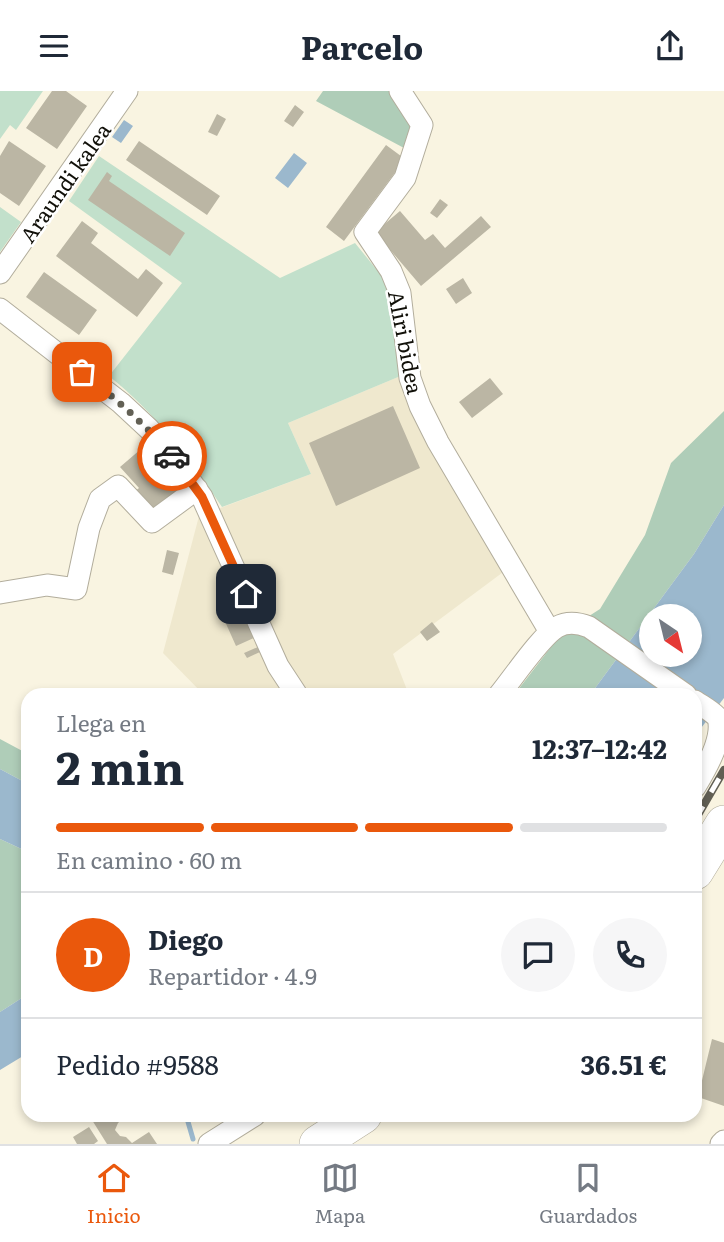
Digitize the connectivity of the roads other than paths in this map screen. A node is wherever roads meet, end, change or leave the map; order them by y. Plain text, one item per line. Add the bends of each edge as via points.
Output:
1 (127, 91) edge
2 (401, 91) edge
3 (0, 273) edge
4 (0, 309) edge
5 (197, 489) junction
6 (0, 593) edge
7 (550, 632) junction
8 (292, 688) edge
9 (505, 688) edge
10 (676, 688) edge
11 (703, 706) edge
12 (702, 775) edge
13 (724, 824) edge
14 (702, 860) edge
15 (244, 1122) edge
16 (352, 1122) edge
17 (209, 1144) edge
18 (318, 1144) edge

1 - 3 street, Araundi kalea
2 - 7 street, Aliri bidea via 422,125 405,178 365,232 400,293 410,378 420,406
4 - 5 street via 121,403 149,429
5 - 6 street via 152,522 117,486 100,499 76,589 47,585
5 - 8 street
7 - 9 street
7 - 10 street via 570,623 589,627
11 - 12 street via 722,724 724,739
13 - 14 highway
15 - 17 street
16 - 18 highway

